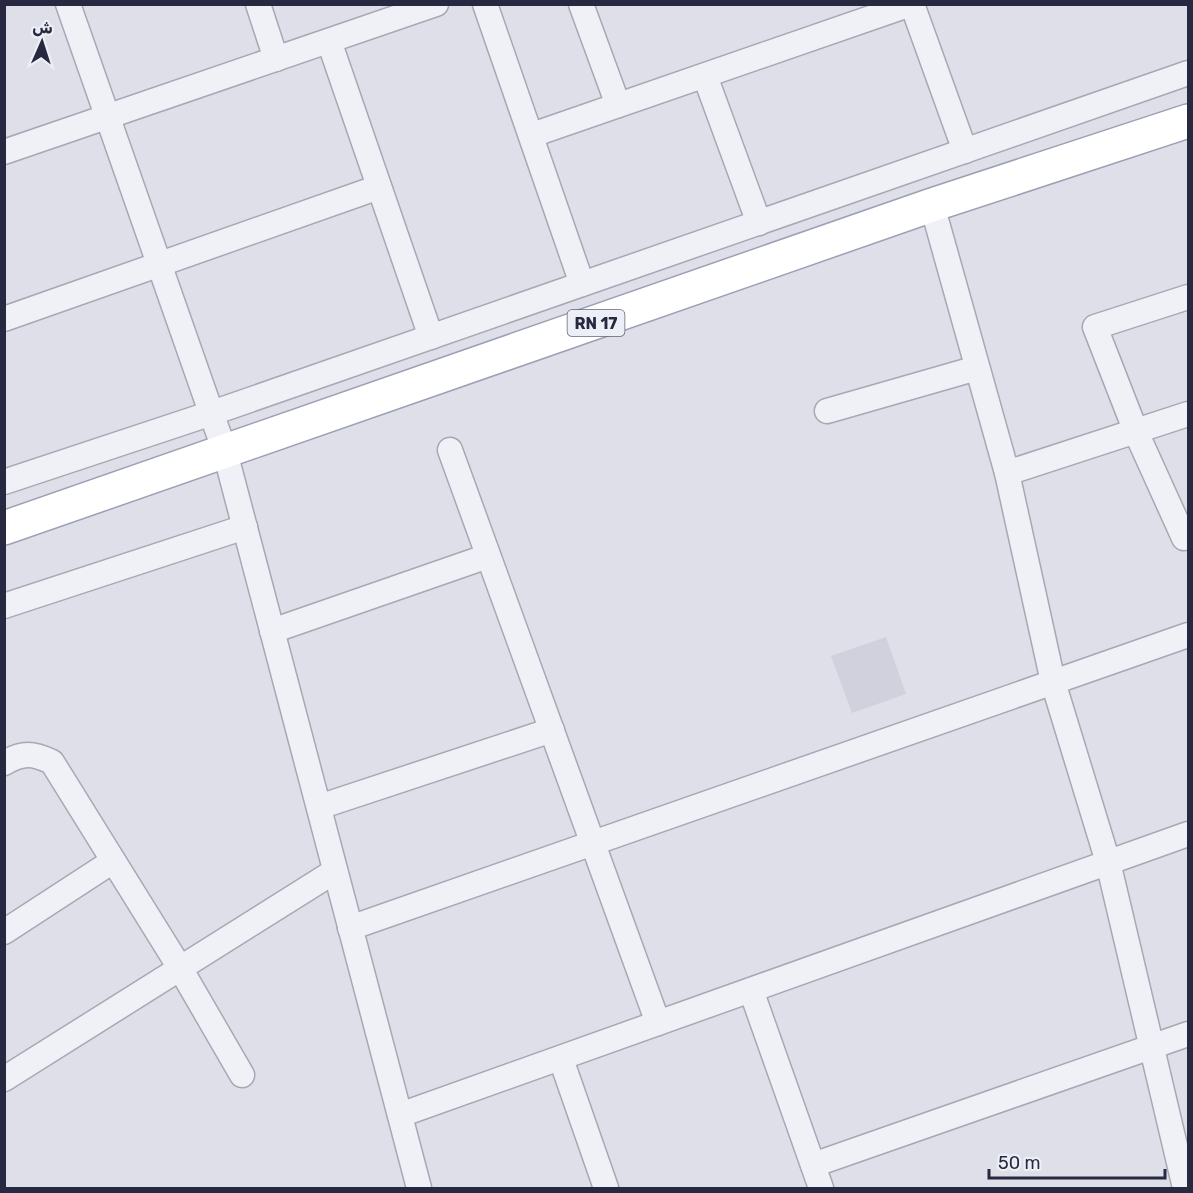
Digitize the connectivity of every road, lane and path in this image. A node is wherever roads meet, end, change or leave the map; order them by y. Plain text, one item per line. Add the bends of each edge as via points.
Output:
1 (68, 4) edge
2 (258, 4) edge
3 (485, 4) edge
4 (581, 4) edge
5 (911, 4) edge
6 (430, 5) edge
7 (329, 41) junction
8 (276, 59) junction
9 (1188, 73) edge
10 (705, 76) junction
11 (618, 105) junction
12 (107, 117) junction
13 (1188, 121) edge
14 (532, 135) junction
15 (965, 151) junction
16 (4, 152) edge
17 (379, 187) junction
18 (932, 205) junction
19 (759, 223) junction
20 (160, 266) junction
21 (582, 284) junction
22 (1188, 297) edge
23 (4, 319) edge
24 (431, 336) junction
25 (978, 368) junction
26 (827, 411) dead end
27 (212, 413) junction
28 (1188, 414) edge
29 (1136, 432) junction
30 (450, 450) dead end
31 (225, 452) junction
32 (1007, 473) junction
33 (4, 482) edge
34 (245, 527) junction
35 (4, 528) edge
36 (1188, 536) edge
37 (488, 556) junction
38 (4, 606) edge
39 (272, 631) junction
40 (1188, 635) edge
41 (1053, 682) junction
42 (552, 730) junction
43 (4, 763) edge
44 (319, 807) junction
45 (1188, 834) edge
46 (593, 843) junction
47 (113, 861) junction
48 (1108, 862) junction
49 (335, 871) junction
50 (351, 928) junction
51 (4, 932) edge
52 (180, 968) junction
53 (751, 990) junction
54 (658, 1023) junction
55 (1188, 1034) edge
56 (1152, 1046) junction
57 (561, 1059) junction
58 (242, 1075) dead end
59 (4, 1079) edge
60 (400, 1115) junction
61 (813, 1165) junction
62 (419, 1188) edge
63 (606, 1188) edge
64 (821, 1188) edge
65 (1185, 1188) edge

1 - 12 street
2 - 8 street
3 - 14 street
4 - 11 street
5 - 10 street
5 - 15 street
6 - 7 street
7 - 8 street
7 - 17 street
8 - 12 street
9 - 15 street
10 - 11 street
10 - 19 street
11 - 14 street
12 - 16 street
12 - 20 street
13 - 18 main road, RN 17
14 - 21 street
15 - 19 street
17 - 20 street
17 - 24 street
18 - 25 street
18 - 31 main road, RN 17
19 - 21 street
20 - 23 street
20 - 27 street
21 - 24 street
22 - 29 street via 1095,327
24 - 27 street
25 - 26 street
25 - 32 street
27 - 31 street
27 - 33 street
28 - 29 street
29 - 32 street
29 - 36 street via 1184,537
30 - 37 street
31 - 34 street
31 - 35 main road, RN 17
32 - 41 street
34 - 38 street
34 - 39 street
37 - 39 street
37 - 42 street
39 - 44 street
40 - 41 street
41 - 46 street
41 - 48 street
42 - 44 street
42 - 46 street
43 - 47 street via 18,755 34,753 52,762
44 - 49 street
45 - 48 street
46 - 50 street
46 - 54 street
47 - 51 street
47 - 52 street
48 - 53 street
48 - 56 street
49 - 50 street
49 - 52 street
50 - 60 street
52 - 58 street
52 - 59 street
53 - 54 street
53 - 61 street
54 - 57 street
55 - 56 street
56 - 61 street
56 - 65 street
57 - 60 street
57 - 63 street
60 - 62 street
61 - 64 street

